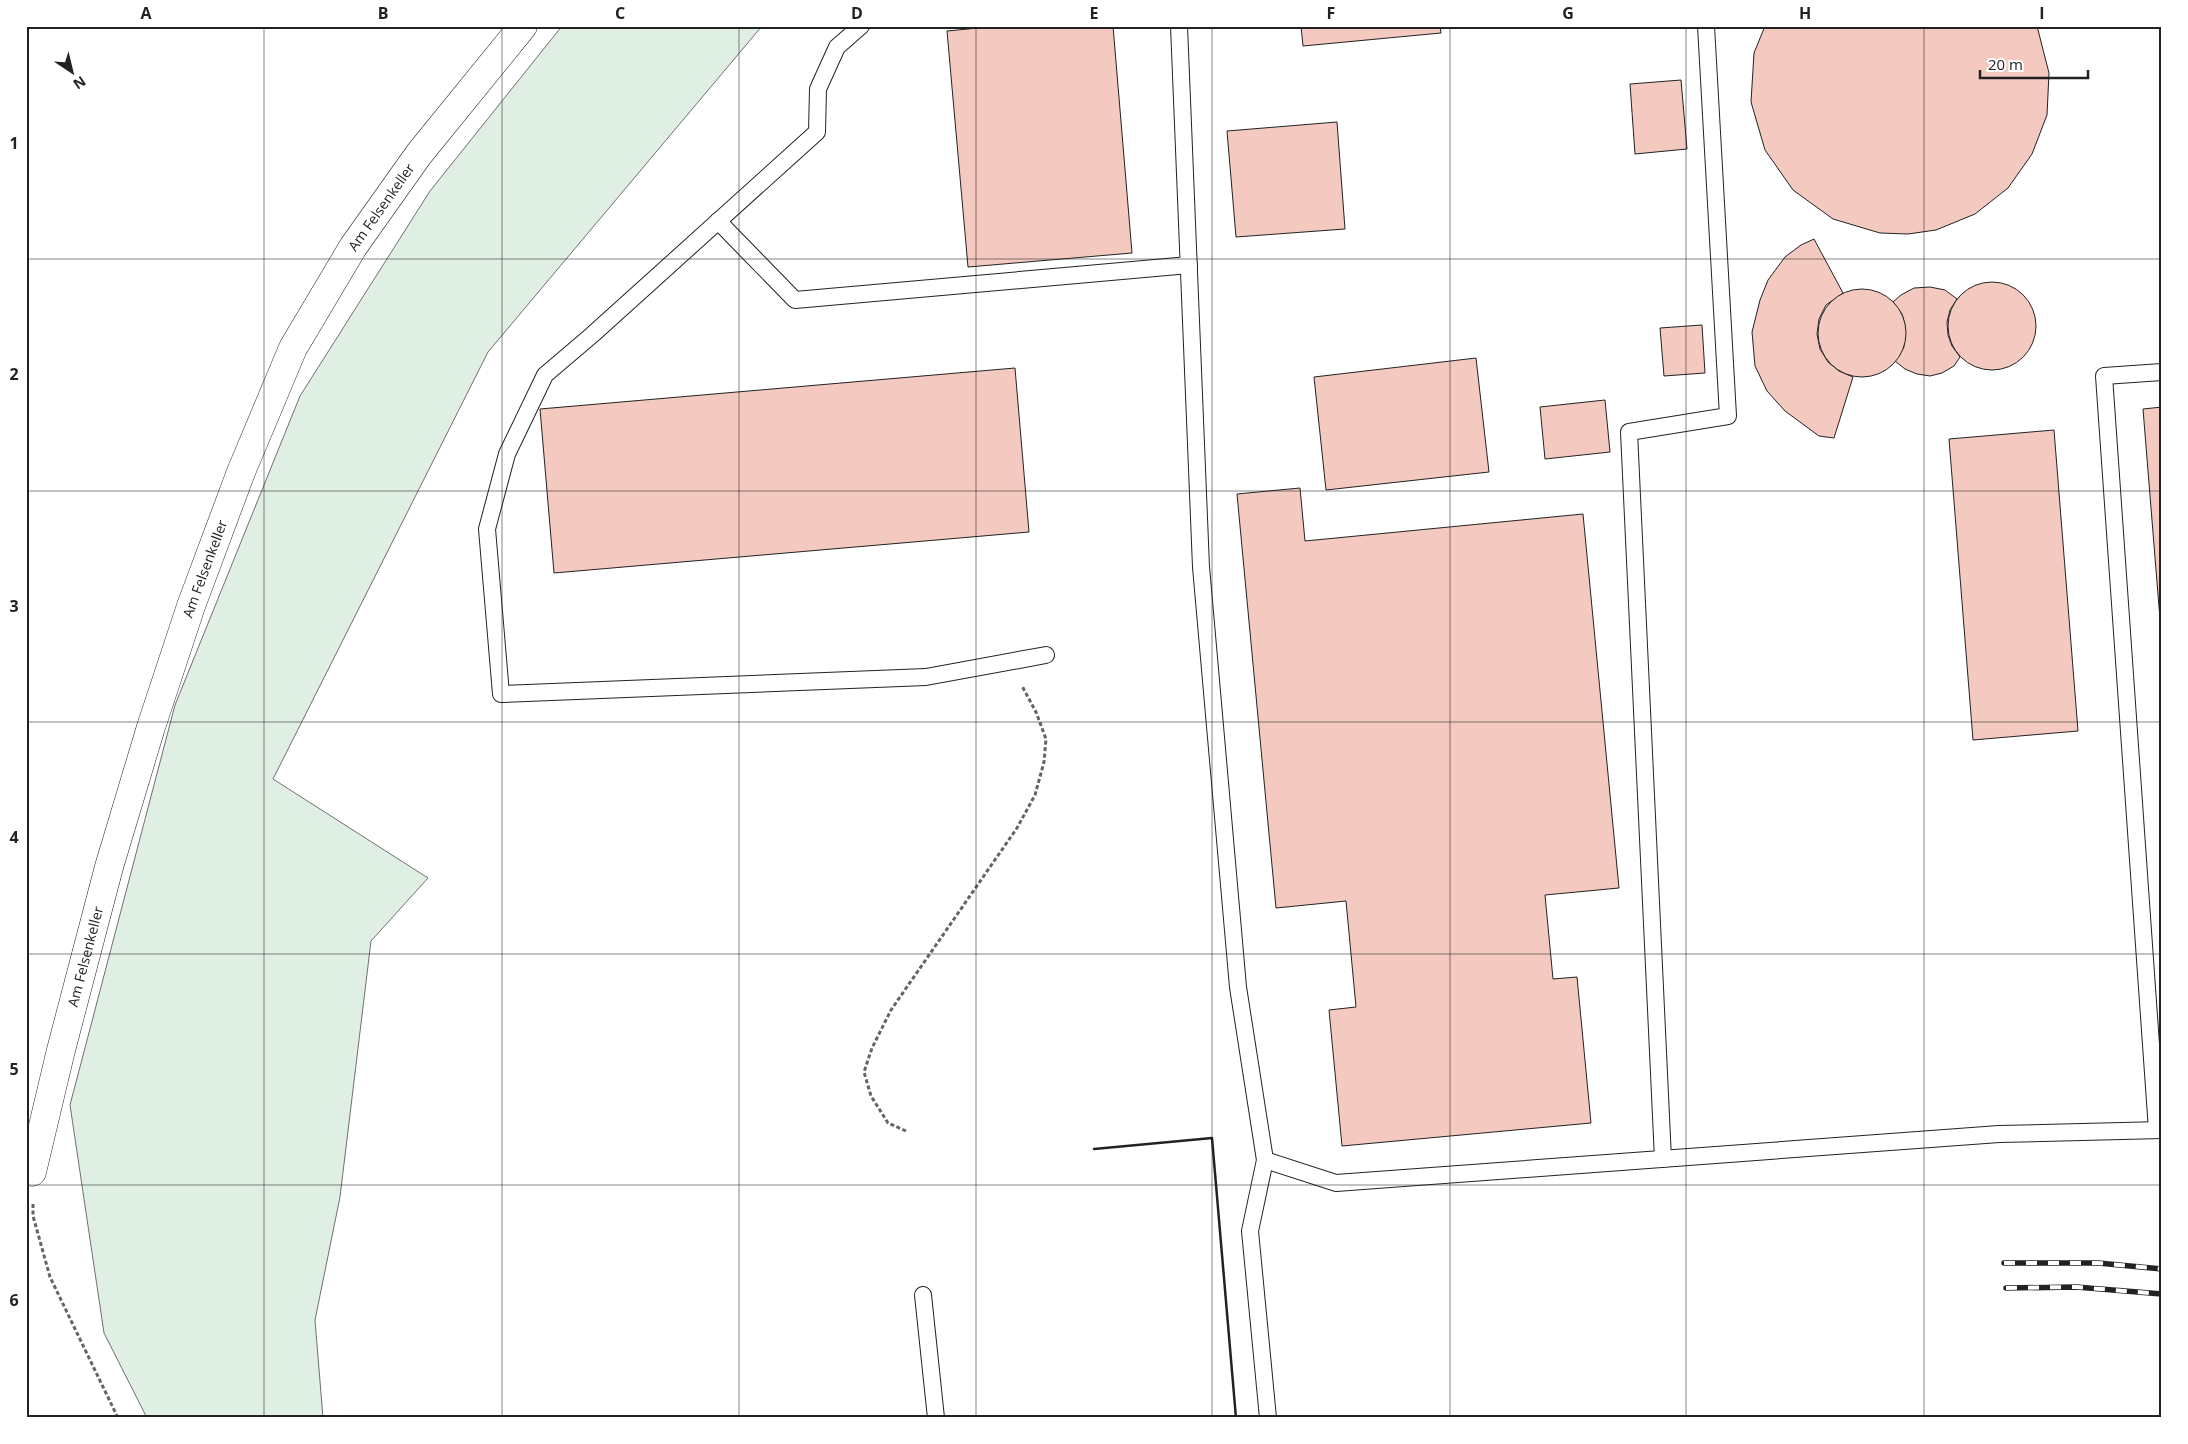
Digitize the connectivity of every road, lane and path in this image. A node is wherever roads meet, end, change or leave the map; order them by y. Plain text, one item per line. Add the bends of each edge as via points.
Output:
1 (523, 26) edge
2 (861, 26) edge
3 (1179, 26) edge
4 (1706, 26) edge
5 (718, 221) junction
6 (1189, 265) junction
7 (2162, 372) edge
8 (1046, 655) dead end
9 (1009, 662) junction
10 (2160, 1130) edge
11 (906, 1131) dead end
12 (1663, 1158) junction
13 (1265, 1160) junction
14 (29, 1172) edge
15 (922, 1295) dead end
16 (118, 1418) edge
17 (936, 1418) edge
18 (1268, 1418) edge

1 - 14 street, Am Felsenkeller via 419,154 353,247 293,348 241,472 191,606 151,727 107,876
2 - 5 lane via 837,47 818,89 817,132
3 - 6 lane
4 - 12 lane via 1728,416 1629,432
5 - 6 lane via 795,300
5 - 9 lane via 545,375 507,454 487,529 501,694 926,677
6 - 13 lane via 1202,577 1238,987
7 - 10 lane via 2104,376
8 - 9 lane
9 - 11 path via 1036,712 1046,739 1044,762 1035,795 1017,828 891,1010 872,1048 864,1072 871,1096 888,1123
10 - 12 lane via 1999,1134
12 - 13 lane via 1336,1183
13 - 18 lane via 1250,1231
14 - 16 path via 33,1216 50,1277
15 - 17 lane

